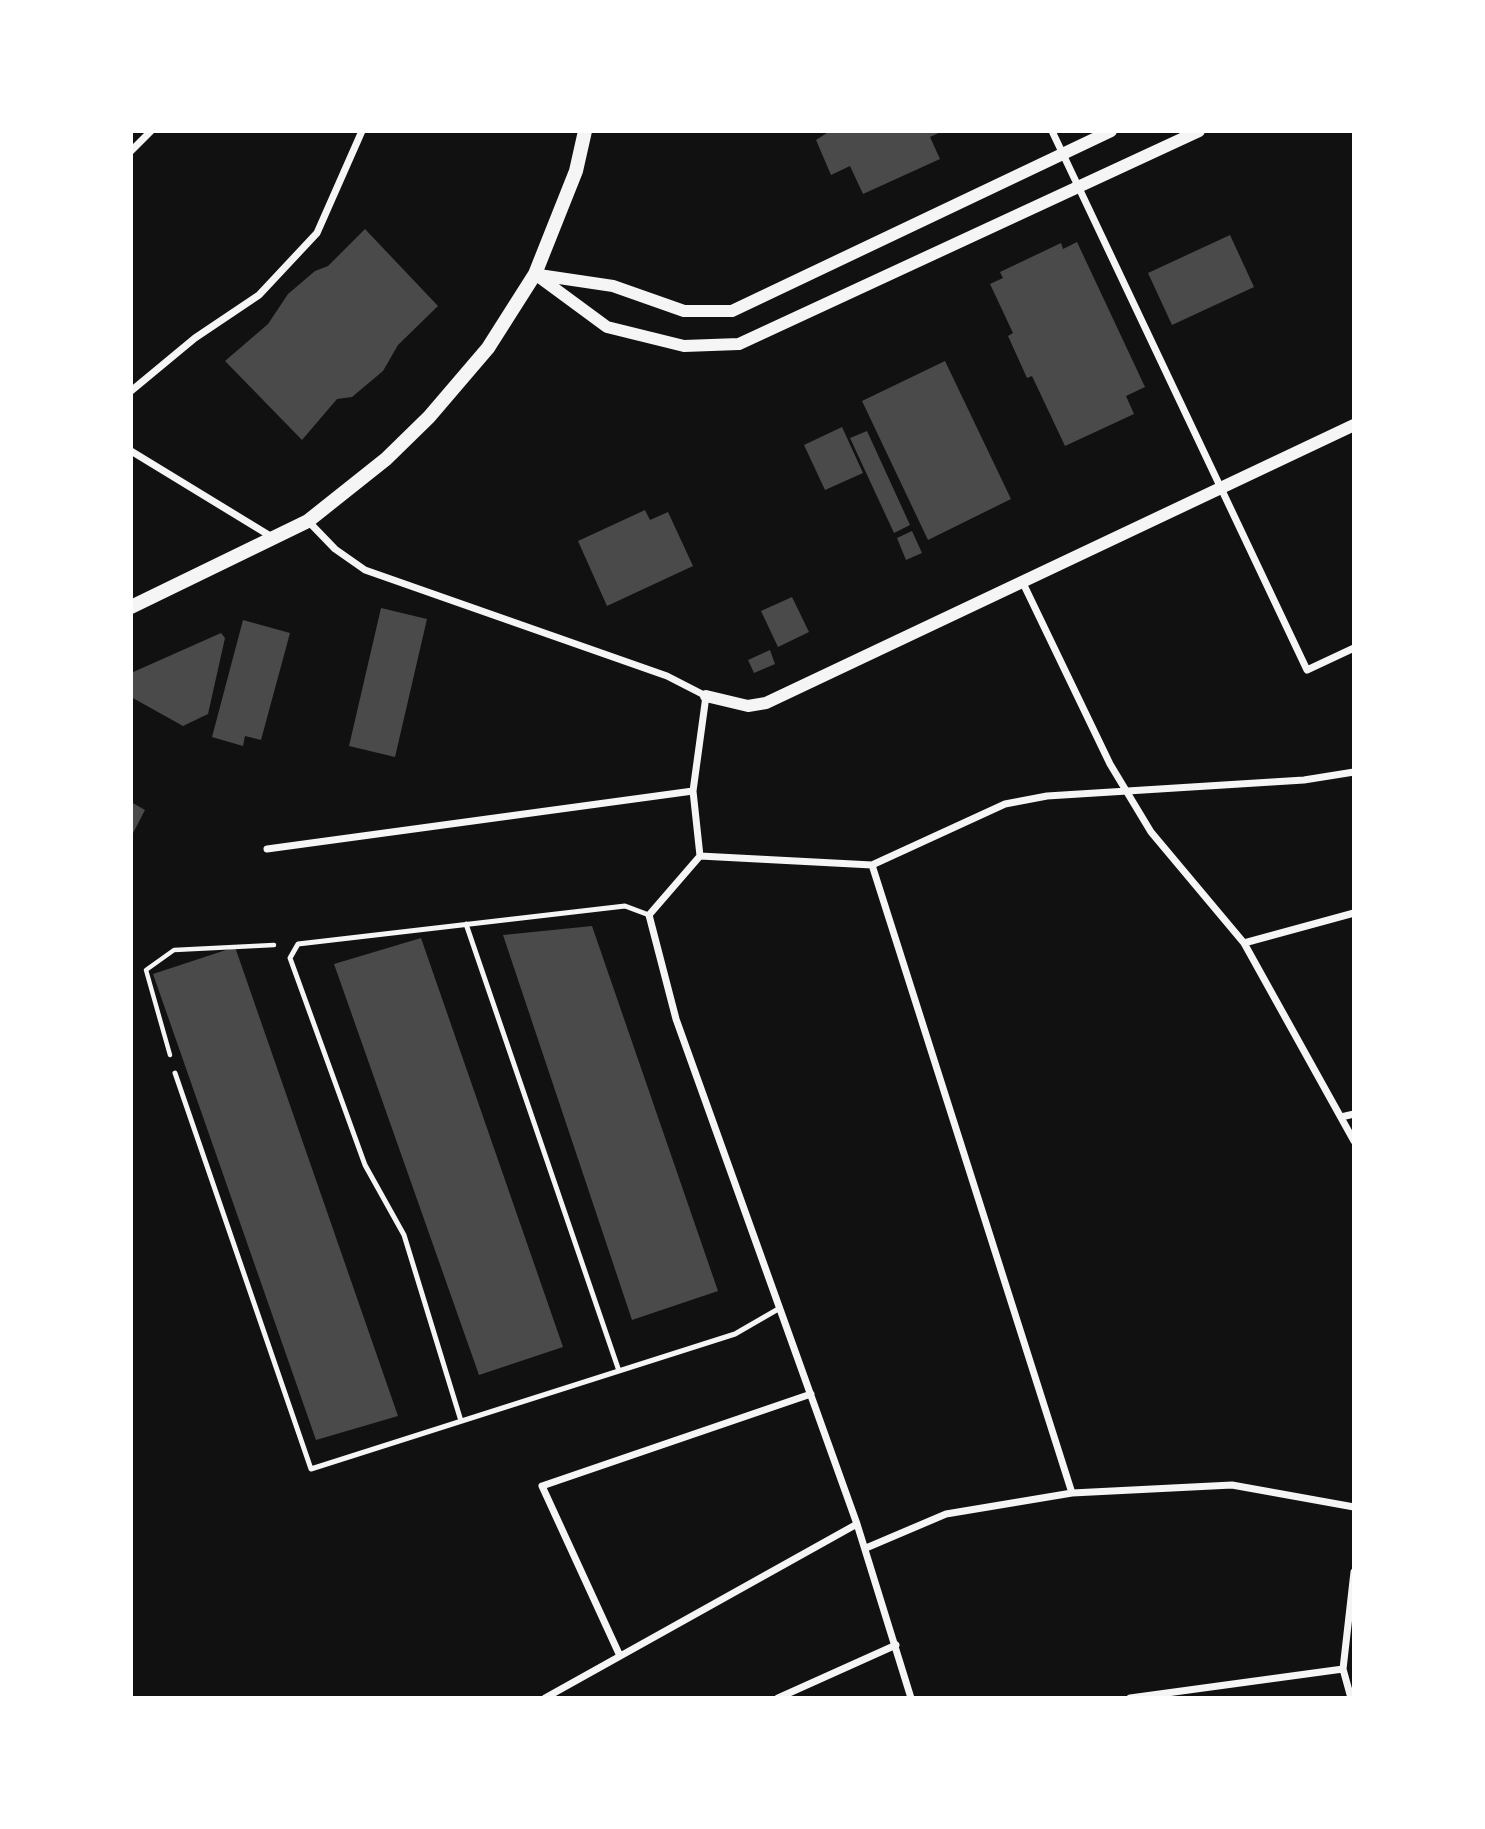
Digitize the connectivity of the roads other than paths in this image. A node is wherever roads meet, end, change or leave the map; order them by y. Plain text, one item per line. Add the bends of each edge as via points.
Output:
1 (151, 131) edge
2 (362, 131) edge
3 (585, 131) edge
4 (1052, 131) edge
5 (1111, 131) edge
6 (1199, 131) edge
7 (131, 151) edge
8 (1063, 154) junction
9 (1079, 188) junction
10 (536, 274) junction
11 (131, 391) edge
12 (1354, 425) edge
13 (131, 451) edge
14 (1219, 489) junction
15 (308, 521) junction
16 (275, 539) junction
17 (1022, 582) junction
18 (131, 607) edge
19 (1354, 648) edge
20 (706, 696) junction
21 (1354, 772) edge
22 (1125, 789) junction
23 (693, 791) junction
24 (267, 849) dead end
25 (700, 856) junction
26 (872, 865) junction
27 (1354, 913) edge
28 (649, 915) junction
29 (466, 924) junction
30 (1244, 943) junction
31 (174, 1073) road end
32 (1354, 1114) edge
33 (1341, 1117) junction
34 (1354, 1141) edge
35 (780, 1308) junction
36 (619, 1371) junction
37 (811, 1394) junction
38 (461, 1421) junction
39 (1072, 1493) junction
40 (1354, 1507) edge
41 (858, 1524) junction
42 (866, 1548) junction
43 (1354, 1572) edge
44 (896, 1645) junction
45 (620, 1656) junction
46 (1343, 1669) junction
47 (1138, 1697) edge
48 (545, 1698) edge
49 (778, 1698) edge
50 (911, 1698) edge
51 (1130, 1698) edge
52 (1351, 1698) edge

1 - 7 street
2 - 11 street via 317,233 259,295 195,338
3 - 10 main road via 576,171
4 - 8 street
5 - 8 street
6 - 9 street
8 - 9 street
8 - 10 street via 732,311 684,311 613,286
9 - 10 street via 739,344 684,346 607,327
9 - 14 street
10 - 15 main road via 488,348 429,417 386,459
12 - 14 street
13 - 16 street
14 - 17 street
14 - 19 street via 1307,670
15 - 16 main road
15 - 20 street via 335,549 365,570 667,676
16 - 18 main road
17 - 20 street via 766,703 748,706
17 - 22 street
20 - 23 street
21 - 22 street via 1304,780
22 - 26 street via 1005,804
22 - 30 street via 1151,832
23 - 24 street
23 - 25 street
25 - 26 street
25 - 28 street
26 - 39 street
27 - 30 street
28 - 29 lane via 625,906
28 - 35 street via 676,1019
29 - 36 lane
29 - 38 lane via 298,944 290,958 365,1165 404,1235
30 - 33 street
31 - 38 lane via 311,1469
32 - 33 street
33 - 34 street
35 - 36 lane via 735,1334
35 - 37 street
36 - 38 lane
37 - 41 street
37 - 45 street via 542,1486
39 - 40 street via 1232,1485
39 - 42 street via 946,1514
41 - 42 street
41 - 45 street
42 - 44 street
43 - 46 street
44 - 49 street
44 - 50 street
45 - 48 street
46 - 47 street
46 - 52 street
47 - 51 street

